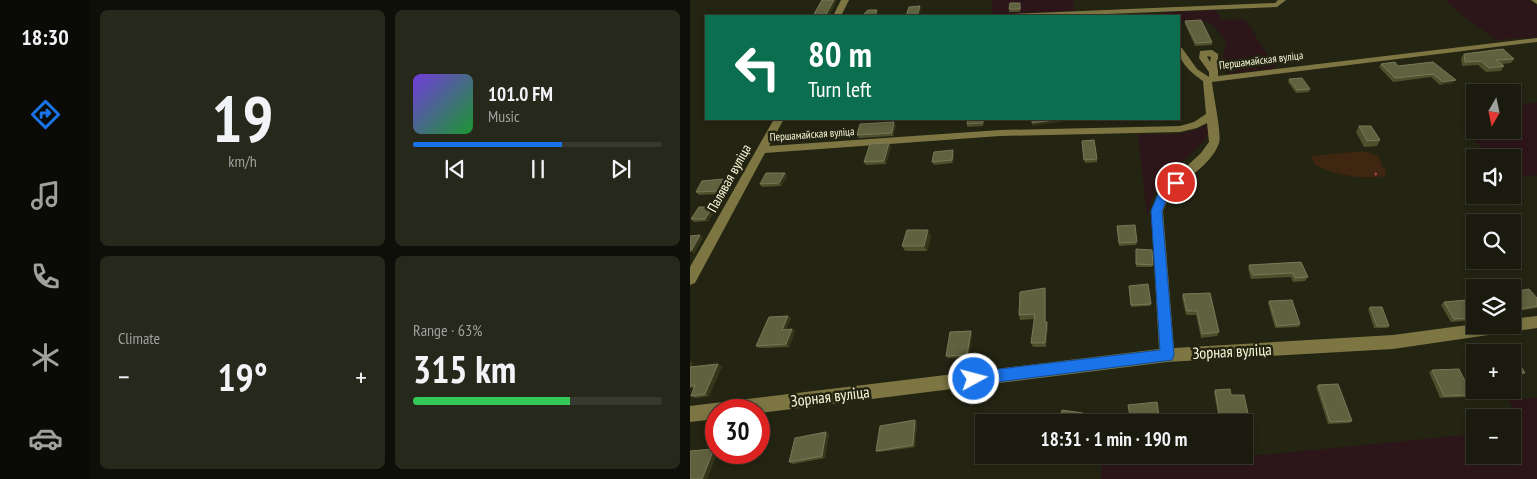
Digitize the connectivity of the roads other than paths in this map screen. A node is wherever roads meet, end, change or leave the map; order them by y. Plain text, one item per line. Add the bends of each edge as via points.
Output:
1 (845, 0) edge
2 (1282, 0) edge
3 (1161, 13) edge
4 (838, 15) edge
5 (1023, 15) edge
6 (1537, 40) edge
7 (1180, 51) edge
8 (1211, 76) junction
9 (1212, 113) junction
10 (778, 120) edge
11 (761, 150) junction
12 (690, 279) edge
13 (1537, 322) edge
14 (1167, 355) junction
15 (690, 414) edge

1 - 4 street
2 - 3 street via 1277,5
3 - 5 street via 1116,8
6 - 8 street, Першамайская вуліца
7 - 8 street via 1194,71
8 - 9 street, Першамайская вуліца
9 - 11 street, Першамайская вуліца via 1205,122 1180,129 1000,133
9 - 14 street via 1214,142 1205,156 1162,196 1157,211
10 - 11 street, Палявая вуліца
11 - 12 street, Палявая вуліца
13 - 14 street, Зорная вуліца via 1393,342
14 - 15 street, Зорная вуліца

